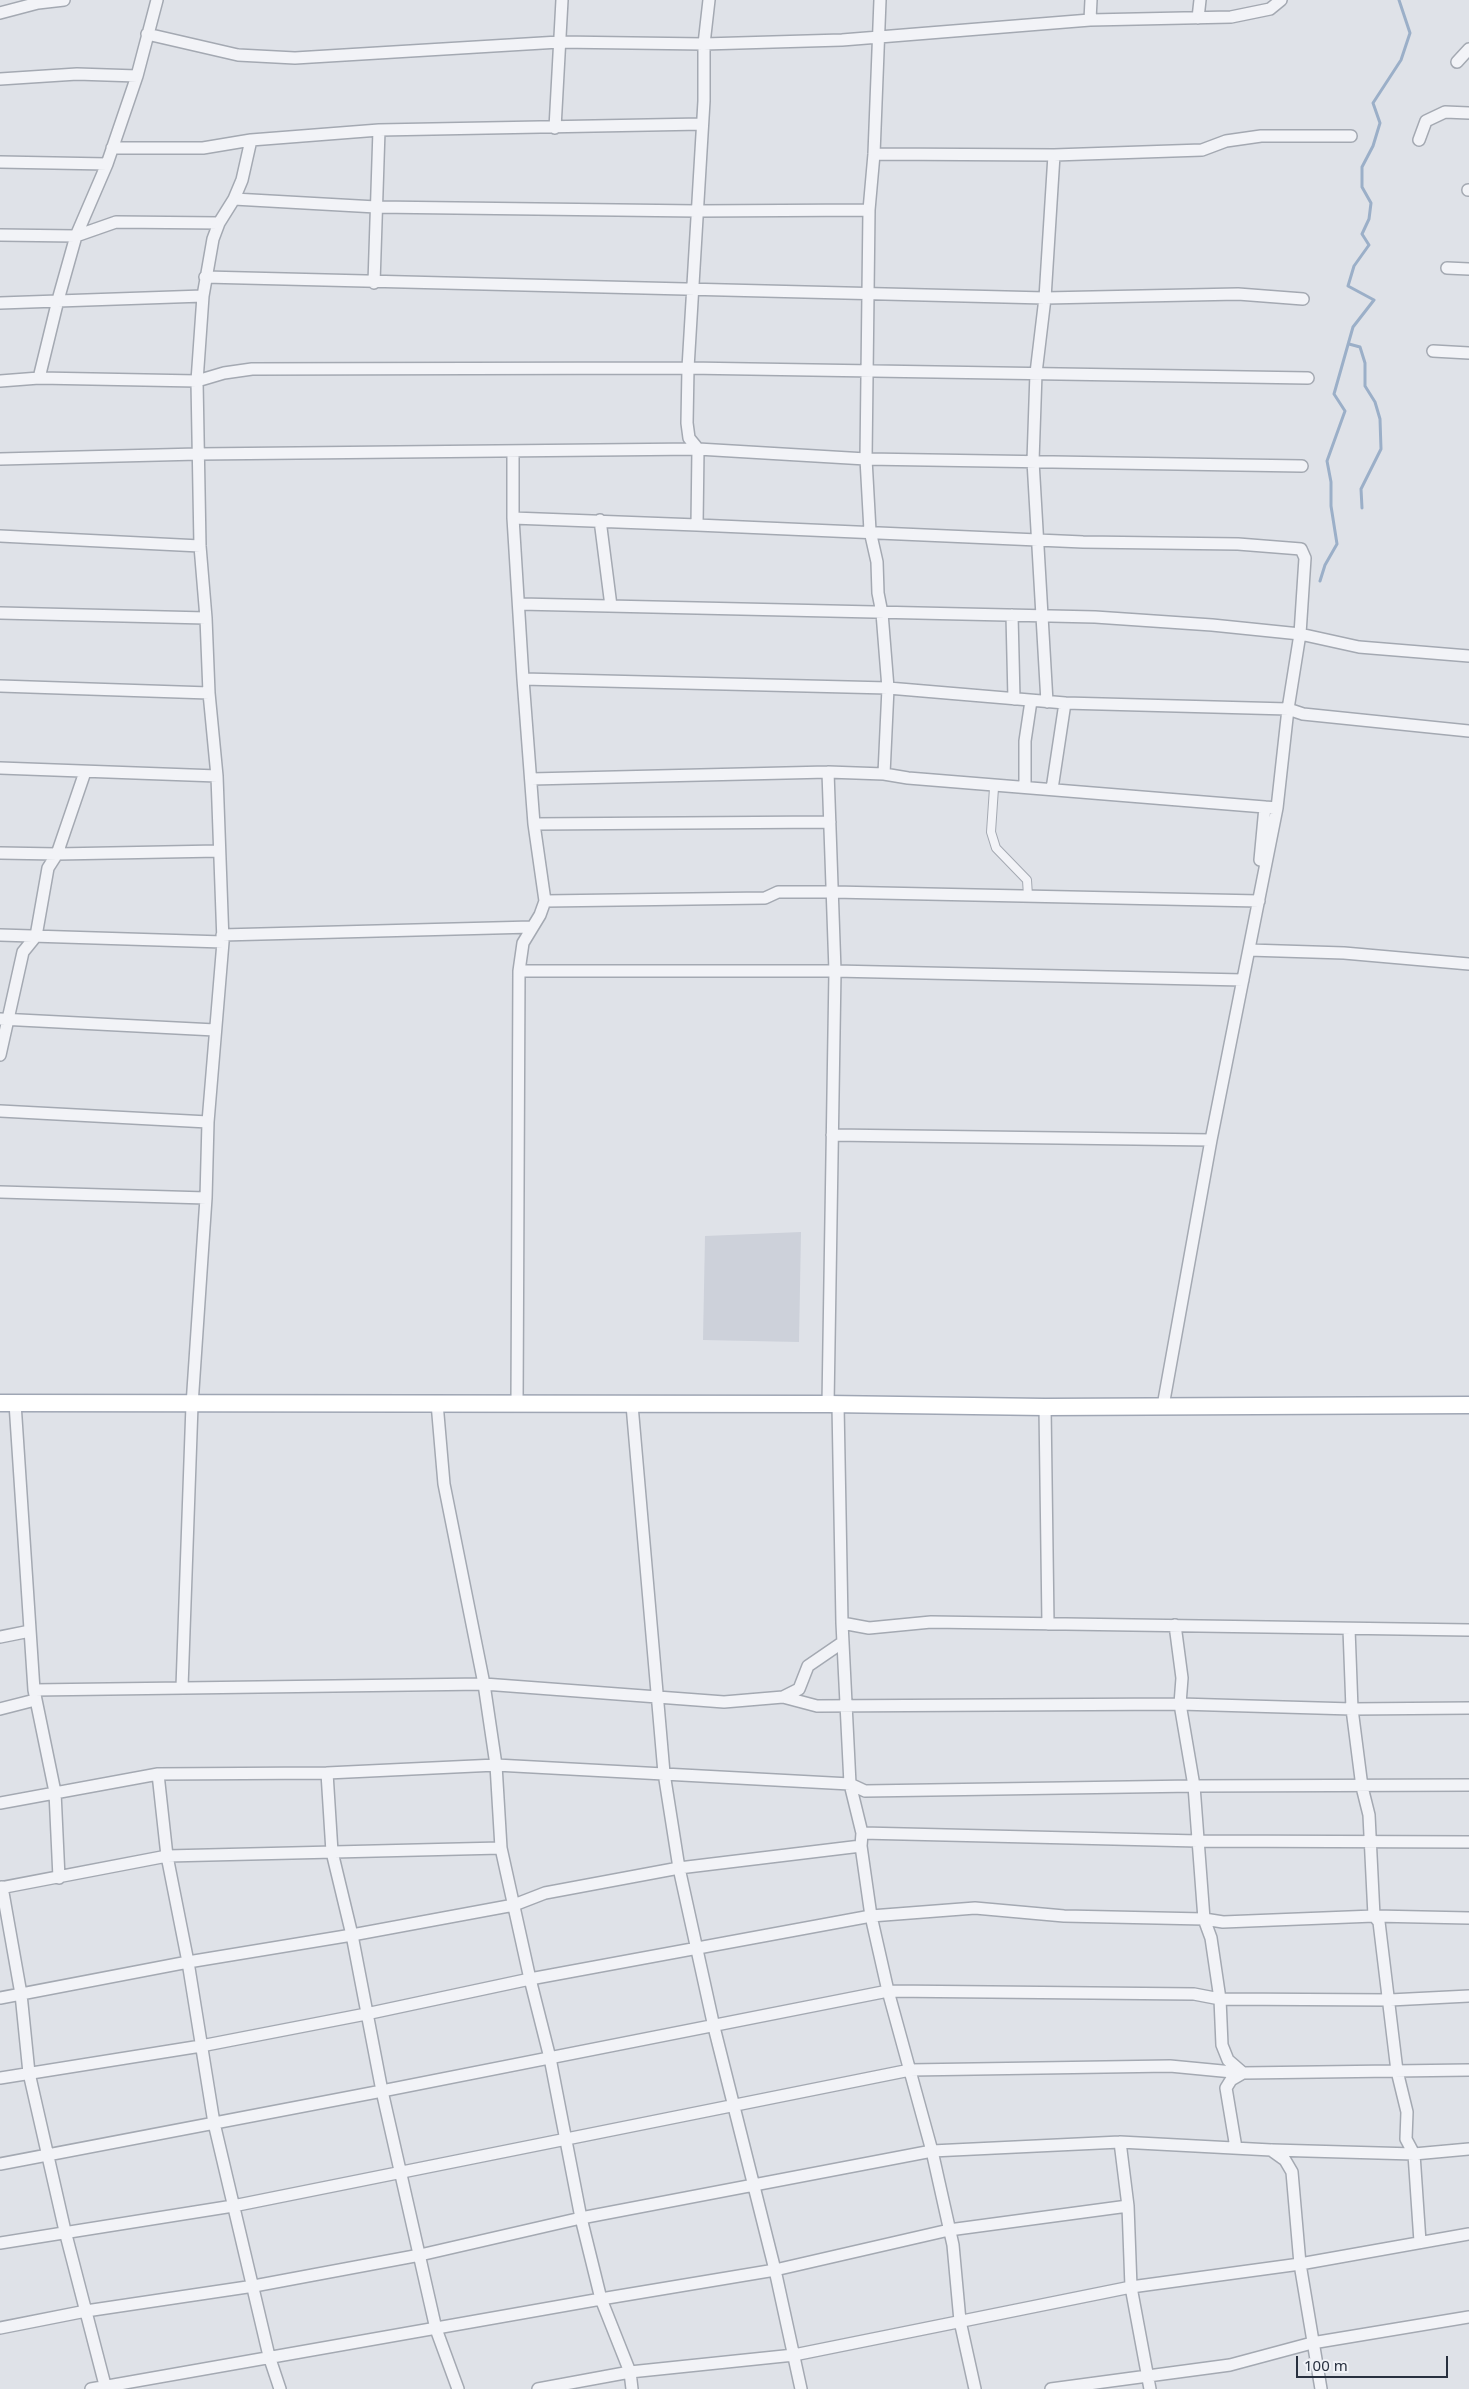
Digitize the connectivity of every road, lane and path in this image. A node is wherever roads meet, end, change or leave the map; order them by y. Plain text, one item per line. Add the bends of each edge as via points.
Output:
1 (64, 0) edge
2 (157, 0) edge
3 (562, 0) edge
4 (709, 0) edge
5 (880, 0) edge
6 (1091, 0) edge
7 (1200, 0) edge
8 (1281, 0) edge
9 (0, 13) edge
10 (1198, 18) junction
11 (1090, 20) junction
12 (147, 34) junction
13 (879, 38) junction
14 (558, 42) junction
15 (704, 44) junction
16 (1469, 49) edge
17 (1457, 62) dead end
18 (137, 76) junction
19 (0, 80) edge
20 (1469, 113) edge
21 (702, 124) junction
22 (555, 128) junction
23 (379, 130) junction
24 (1351, 136) dead end
25 (251, 140) junction
26 (1419, 140) dead end
27 (112, 148) junction
28 (874, 154) junction
29 (1054, 155) junction
30 (0, 162) edge
31 (107, 164) junction
32 (234, 200) junction
33 (376, 207) junction
34 (868, 210) junction
35 (697, 211) junction
36 (219, 223) junction
37 (0, 234) edge
38 (76, 236) junction
39 (1447, 268) dead end
40 (1469, 270) edge
41 (205, 277) junction
42 (374, 283) junction
43 (694, 289) junction
44 (867, 292) junction
45 (203, 296) junction
46 (1045, 298) junction
47 (58, 300) junction
48 (1303, 300) dead end
49 (0, 303) edge
50 (1433, 351) dead end
51 (1469, 354) edge
52 (688, 368) junction
53 (866, 371) junction
54 (1036, 374) junction
55 (39, 378) junction
56 (1308, 378) dead end
57 (197, 381) junction
58 (1, 385) edge
59 (698, 449) junction
60 (513, 452) junction
61 (198, 454) junction
62 (0, 459) edge
63 (866, 459) junction
64 (1033, 461) junction
65 (1302, 466) dead end
66 (513, 518) junction
67 (600, 520) junction
68 (697, 525) junction
69 (870, 531) junction
70 (0, 536) edge
71 (1037, 541) junction
72 (200, 546) junction
73 (520, 604) junction
74 (611, 606) junction
75 (0, 613) edge
76 (882, 613) junction
77 (1012, 615) junction
78 (1043, 615) junction
79 (206, 618) junction
80 (1300, 634) junction
81 (1469, 656) edge
82 (523, 678) junction
83 (0, 686) edge
84 (888, 688) junction
85 (209, 693) junction
86 (1014, 699) junction
87 (1031, 701) junction
88 (1047, 702) junction
89 (1065, 703) junction
90 (1288, 709) junction
91 (1469, 731) edge
92 (0, 768) edge
93 (85, 772) junction
94 (828, 772) junction
95 (884, 774) junction
96 (217, 776) junction
97 (531, 779) junction
98 (1025, 787) junction
99 (994, 788) dead end
100 (1052, 790) junction
101 (1271, 807) junction
102 (830, 822) junction
103 (534, 824) junction
104 (219, 851) junction
105 (0, 853) edge
106 (57, 854) junction
107 (833, 892) junction
108 (1028, 896) junction
109 (544, 901) junction
110 (1256, 901) junction
111 (532, 928) junction
112 (0, 935) edge
113 (36, 936) junction
114 (222, 938) junction
115 (1249, 950) junction
116 (1469, 964) edge
117 (519, 971) junction
118 (834, 971) junction
119 (1243, 980) junction
120 (5, 1019) edge
121 (214, 1030) junction
122 (0, 1055) edge
123 (0, 1111) edge
124 (208, 1122) junction
125 (832, 1136) junction
126 (1211, 1140) junction
127 (0, 1192) edge
128 (206, 1198) junction
129 (8, 1403) edge
130 (437, 1403) junction
131 (517, 1403) junction
132 (192, 1404) junction
133 (833, 1404) junction
134 (632, 1405) junction
135 (1469, 1405) edge
136 (1163, 1406) junction
137 (1046, 1407) junction
138 (842, 1623) junction
139 (1048, 1624) junction
140 (1175, 1625) junction
141 (1349, 1629) junction
142 (1469, 1630) edge
143 (30, 1631) junction
144 (0, 1637) edge
145 (843, 1642) junction
146 (484, 1684) junction
147 (182, 1687) junction
148 (35, 1695) junction
149 (783, 1697) junction
150 (657, 1698) junction
151 (1180, 1704) junction
152 (846, 1707) junction
153 (1469, 1708) edge
154 (0, 1709) edge
155 (1352, 1709) junction
156 (496, 1765) junction
157 (327, 1773) junction
158 (158, 1774) junction
159 (664, 1774) junction
160 (850, 1784) junction
161 (1194, 1786) junction
162 (1469, 1786) edge
163 (1362, 1787) junction
164 (55, 1792) junction
165 (0, 1803) edge
166 (862, 1833) junction
167 (1198, 1841) junction
168 (1369, 1842) junction
169 (1469, 1842) edge
170 (861, 1846) junction
171 (501, 1848) junction
172 (332, 1852) junction
173 (167, 1856) junction
174 (679, 1868) junction
175 (59, 1878) junction
176 (1, 1888) edge
177 (514, 1905) junction
178 (871, 1916) junction
179 (1374, 1916) junction
180 (1469, 1918) edge
181 (1204, 1919) junction
182 (352, 1935) junction
183 (697, 1947) junction
184 (188, 1962) junction
185 (530, 1979) junction
186 (888, 1991) junction
187 (21, 1994) junction
188 (1469, 1996) edge
189 (0, 1998) edge
190 (1220, 1999) junction
191 (1390, 2000) junction
192 (366, 2014) junction
193 (714, 2027) junction
194 (201, 2046) junction
195 (550, 2058) junction
196 (910, 2070) junction
197 (1469, 2070) edge
198 (1398, 2071) junction
199 (29, 2073) junction
200 (1243, 2073) junction
201 (0, 2078) edge
202 (382, 2092) junction
203 (734, 2107) junction
204 (214, 2123) junction
205 (566, 2140) junction
206 (1120, 2142) junction
207 (1236, 2148) junction
208 (1469, 2149) edge
209 (1271, 2150) junction
210 (932, 2151) junction
211 (48, 2154) junction
212 (1414, 2154) junction
213 (0, 2164) edge
214 (401, 2173) junction
215 (753, 2184) junction
216 (233, 2206) junction
217 (1128, 2206) junction
218 (581, 2218) junction
219 (949, 2230) junction
220 (66, 2231) junction
221 (1469, 2234) edge
222 (1420, 2242) junction
223 (0, 2243) edge
224 (420, 2255) junction
225 (1300, 2264) junction
226 (775, 2270) junction
227 (254, 2286) junction
228 (1131, 2287) junction
229 (601, 2298) junction
230 (86, 2311) junction
231 (1469, 2317) edge
232 (960, 2322) junction
233 (0, 2328) edge
234 (436, 2329) junction
235 (1312, 2343) junction
236 (794, 2355) junction
237 (269, 2356) junction
238 (630, 2372) junction
239 (1147, 2376) junction
240 (106, 2388) edge
241 (91, 2389) edge
242 (280, 2389) edge
243 (458, 2389) edge
244 (538, 2389) edge
245 (632, 2389) edge
246 (801, 2389) edge
247 (975, 2389) edge
248 (1051, 2389) edge
249 (1150, 2389) edge
250 (1321, 2389) edge

1 - 9 street
2 - 12 street
3 - 14 street
4 - 15 street
5 - 13 street
6 - 11 street
7 - 10 street
8 - 10 street via 1270,10 1231,17
10 - 11 street
11 - 13 street
12 - 14 street via 238,55 295,58
12 - 18 street
13 - 15 street
13 - 28 street
14 - 15 street
14 - 22 street
15 - 21 street
16 - 17 street
18 - 19 street via 77,74
18 - 27 street
20 - 26 street via 1445,112 1426,121
21 - 22 street
21 - 35 street
22 - 23 street
23 - 25 street
23 - 33 street
24 - 29 street via 1261,136 1202,150
25 - 27 street via 203,148
25 - 32 street via 247,165
27 - 31 street
28 - 29 street
28 - 34 street
29 - 46 street
30 - 31 street
31 - 38 street
32 - 33 street
32 - 36 street
33 - 35 street
33 - 42 street
34 - 35 street
34 - 44 street
35 - 43 street
36 - 38 street via 116,222
36 - 41 street
37 - 38 street
38 - 47 street
39 - 40 street
41 - 42 street
41 - 45 street
42 - 43 street
43 - 44 street
43 - 52 street
44 - 46 street
44 - 53 street
45 - 47 street
45 - 57 street
46 - 48 street via 1238,294
46 - 54 street
47 - 49 street
47 - 55 street
50 - 51 street
52 - 53 street
52 - 57 street via 252,369
52 - 59 street via 687,423 689,438
53 - 54 street
53 - 63 street
54 - 56 street
54 - 64 street
55 - 57 street
55 - 58 street
57 - 61 street
59 - 60 street
59 - 63 street
59 - 68 street
60 - 61 street
60 - 66 street
61 - 62 street
61 - 72 street
63 - 64 street
63 - 69 street
64 - 65 street
64 - 71 street
66 - 67 street
66 - 73 street
67 - 68 street
67 - 74 street
68 - 69 street
69 - 71 street
69 - 76 street
70 - 72 street
71 - 78 street
71 - 80 street via 1238,544 1301,549 1305,558
72 - 79 street
73 - 74 street
73 - 82 street
74 - 76 street
75 - 79 street
76 - 77 street
76 - 84 street
77 - 78 street
77 - 86 street
78 - 80 street
78 - 88 street
79 - 85 street
80 - 81 street via 1359,647
80 - 90 street
82 - 84 street
82 - 97 street
83 - 85 street
84 - 86 street
84 - 95 street
85 - 96 street
86 - 87 street
87 - 88 street
87 - 98 street via 1025,741
88 - 89 street
89 - 90 street
89 - 100 street
90 - 91 street via 1303,714
90 - 101 street
92 - 93 street
93 - 96 street
93 - 106 street
94 - 95 street
94 - 97 street
94 - 102 street
95 - 98 street
96 - 104 street
97 - 103 street
98 - 100 street
99 - 108 street via 991,832 996,848 1027,880
100 - 101 street
101 - 110 street
102 - 103 street
102 - 107 street
103 - 109 street
104 - 106 street
104 - 114 street
105 - 106 street
106 - 113 street via 48,868
107 - 108 street
107 - 109 street via 778,892 765,898
107 - 118 street
108 - 110 street
109 - 111 street
110 - 115 street
111 - 114 street
111 - 117 street via 523,943
112 - 113 street
113 - 114 street
113 - 120 street via 23,952
114 - 121 street
115 - 116 street via 1344,953
115 - 119 street
117 - 118 street
117 - 131 street
118 - 119 street
118 - 125 street
119 - 126 street
120 - 121 street
120 - 122 street
121 - 124 street
123 - 124 street
124 - 128 street
125 - 126 street
125 - 133 street
126 - 136 street
127 - 128 street
128 - 132 street
129 - 132 main road
129 - 143 street
130 - 131 main road
130 - 132 main road
130 - 146 street via 444,1484
131 - 134 main road
132 - 147 street
133 - 134 main road
133 - 137 main road
133 - 138 street
134 - 150 street
135 - 136 main road
136 - 137 main road
137 - 139 street
138 - 139 street via 870,1628 932,1622
138 - 145 street
139 - 140 street
140 - 141 street
140 - 151 street via 1182,1678
141 - 142 street
141 - 155 street
143 - 144 street
143 - 148 street
145 - 149 street via 808,1666 800,1689
145 - 152 street
146 - 147 street
146 - 150 street
146 - 156 street
147 - 148 street
148 - 154 street
148 - 164 street
149 - 150 street via 724,1702
149 - 152 street via 817,1706
150 - 159 street
151 - 152 street
151 - 155 street
151 - 161 street
152 - 160 street
153 - 155 street
155 - 163 street
156 - 157 street
156 - 159 street
156 - 171 street
157 - 158 street
157 - 172 street
158 - 164 street
158 - 173 street
159 - 160 street
159 - 174 street
160 - 161 street via 865,1791
160 - 166 street
161 - 163 street
161 - 167 street
162 - 163 street
163 - 168 street via 1369,1815
164 - 165 street
164 - 175 street
166 - 167 street
166 - 170 street
167 - 168 street
167 - 181 street
168 - 169 street
168 - 179 street
170 - 174 street
170 - 178 street
171 - 172 street
171 - 177 street
172 - 173 street
172 - 182 street
173 - 175 street
173 - 184 street
174 - 177 street via 545,1893
174 - 183 street
175 - 176 street
176 - 187 street
177 - 182 street
177 - 185 street
178 - 181 street via 975,1908 1064,1916
178 - 183 street
178 - 186 street
179 - 180 street
179 - 181 street via 1224,1922
179 - 191 street via 1379,1922
181 - 190 street via 1211,1938
182 - 184 street
182 - 192 street
183 - 185 street
183 - 193 street
184 - 187 street
184 - 194 street
185 - 192 street
185 - 195 street
186 - 190 street via 1194,1994
186 - 193 street
186 - 196 street
187 - 189 street
187 - 199 street
188 - 191 street
190 - 191 street
190 - 200 street via 1222,2045 1228,2060
191 - 198 street
192 - 194 street
192 - 202 street
193 - 195 street
193 - 203 street
194 - 199 street
194 - 204 street
195 - 202 street
195 - 205 street
196 - 200 street via 1170,2066
196 - 203 street
196 - 210 street
197 - 198 street
198 - 200 street
198 - 212 street via 1407,2112 1406,2139
199 - 201 street
199 - 211 street
200 - 207 street via 1231,2080 1226,2088
202 - 204 street
202 - 214 street
203 - 205 street
203 - 215 street
204 - 211 street
204 - 216 street
205 - 214 street
205 - 218 street
206 - 207 street
206 - 210 street
206 - 217 street
207 - 209 street
208 - 212 street
209 - 212 street
209 - 225 street via 1285,2160 1292,2172
210 - 215 street
210 - 219 street
211 - 213 street
211 - 220 street
212 - 222 street
214 - 216 street
214 - 224 street
215 - 218 street
215 - 226 street
216 - 220 street
216 - 227 street
217 - 219 street
217 - 228 street
218 - 224 street
218 - 229 street
219 - 226 street
219 - 232 street
220 - 223 street
220 - 230 street
221 - 222 street
222 - 225 street
224 - 227 street
224 - 234 street
225 - 228 street
225 - 235 street
226 - 229 street
226 - 236 street
227 - 230 street
227 - 237 street
228 - 232 street
228 - 239 street
229 - 234 street
229 - 238 street
230 - 233 street
230 - 240 street
231 - 235 street
232 - 236 street
232 - 247 street
234 - 237 street
234 - 243 street
235 - 239 street via 1230,2365
235 - 250 street
236 - 238 street
236 - 246 street
237 - 240 street
237 - 242 street
238 - 244 street
238 - 245 street
239 - 248 street
239 - 249 street
240 - 241 street

